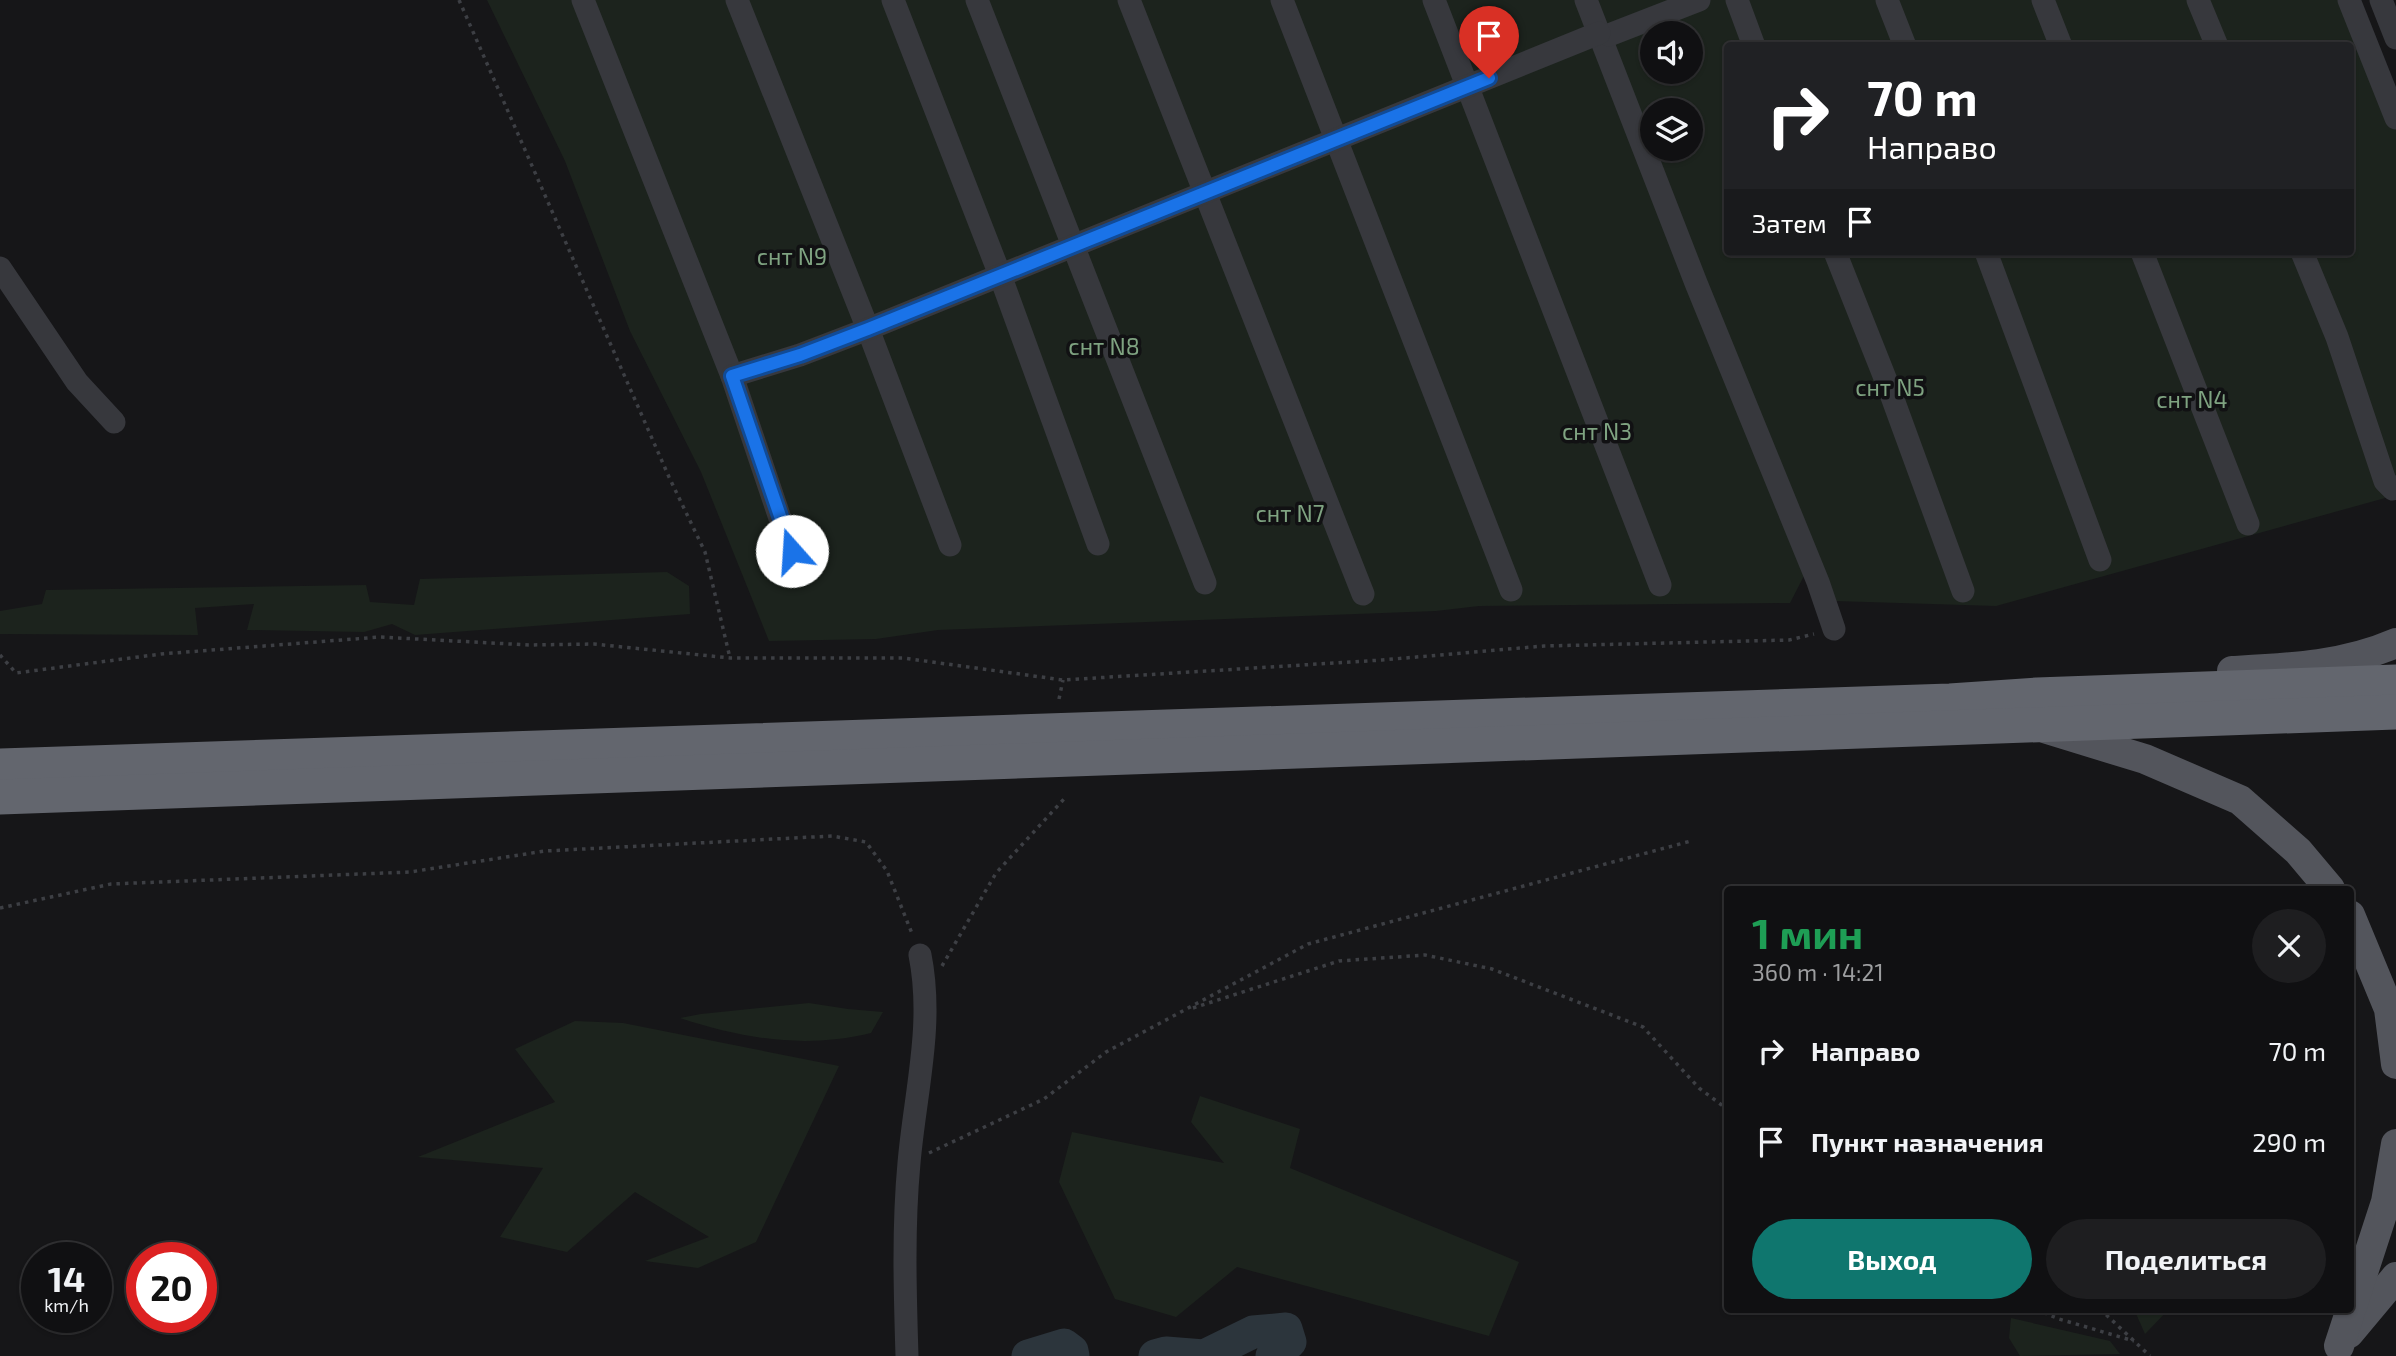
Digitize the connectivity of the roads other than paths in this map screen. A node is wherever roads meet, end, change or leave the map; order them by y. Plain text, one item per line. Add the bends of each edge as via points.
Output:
1 (583, 0) edge
2 (737, 0) edge
3 (893, 0) edge
4 (977, 0) edge
5 (1129, 0) edge
6 (1282, 0) edge
7 (1434, 0) edge
8 (1586, 0) edge
9 (1596, 0) edge
10 (1699, 0) edge
11 (1737, 0) edge
12 (1887, 0) edge
13 (2043, 0) edge
14 (2198, 0) edge
15 (2349, 0) edge
16 (2381, 0) edge
17 (1604, 34) junction
18 (2396, 38) edge
19 (1753, 42) edge
20 (1903, 42) edge
21 (2059, 42) edge
22 (2215, 42) edge
23 (1468, 87) junction
24 (2396, 118) edge
25 (1640, 120) edge
26 (1336, 140) junction
27 (1657, 161) edge
28 (1206, 193) junction
29 (1074, 246) junction
30 (1837, 256) edge
31 (1987, 256) edge
32 (2144, 256) edge
33 (2304, 256) edge
34 (0, 268) edge
35 (1000, 275) junction
36 (868, 329) junction
37 (732, 376) junction
38 (114, 422) dead end
39 (2396, 488) edge
40 (2249, 524) dead end
41 (1098, 544) dead end
42 (950, 545) dead end
43 (792, 551) dead end
44 (2100, 560) dead end
45 (1205, 583) dead end
46 (1660, 585) dead end
47 (1511, 590) dead end
48 (1963, 591) dead end
49 (1363, 594) dead end
50 (1838, 597) dead end
51 (1834, 629) road end
52 (2396, 643) edge
53 (2396, 682) edge
54 (2035, 710) junction
55 (2396, 712) edge
56 (0, 766) edge
57 (0, 797) edge
58 (2327, 886) edge
59 (2354, 925) edge
60 (920, 955) road end
61 (2396, 1064) edge
62 (2396, 1144) edge
63 (2396, 1230) edge
64 (2396, 1277) edge
65 (2354, 1295) edge
66 (2348, 1313) edge
67 (2335, 1351) edge
68 (907, 1356) edge

1 - 37 street
2 - 36 street
3 - 35 street
4 - 29 street
5 - 28 street
6 - 26 street
7 - 23 street
8 - 17 street
9 - 17 street
10 - 17 street
11 - 19 street
12 - 20 street
13 - 21 street
14 - 22 street
15 - 24 street
16 - 18 street
17 - 23 street
17 - 25 street
17 - 51 street via 1696,283
23 - 26 street
23 - 46 street
26 - 28 street
26 - 47 street
27 - 50 street
28 - 29 street
28 - 49 street
29 - 35 street
29 - 45 street
30 - 48 street
31 - 44 street
32 - 40 street
33 - 39 street via 2337,337 2385,481
34 - 38 street via 77,382
35 - 36 street
35 - 41 street
36 - 37 street
36 - 42 street
37 - 43 street
52 - 54 main road via 2368,656 2315,666 2096,680
53 - 54 highway
54 - 55 highway
54 - 56 highway via 1922,702
54 - 57 highway
54 - 58 main road via 2240,800 2298,851
59 - 61 main road via 2389,1009
60 - 68 street via 926,983 925,1041 909,1163 904,1271
62 - 65 main road via 2386,1202
63 - 67 main road
64 - 67 main road
66 - 67 main road

